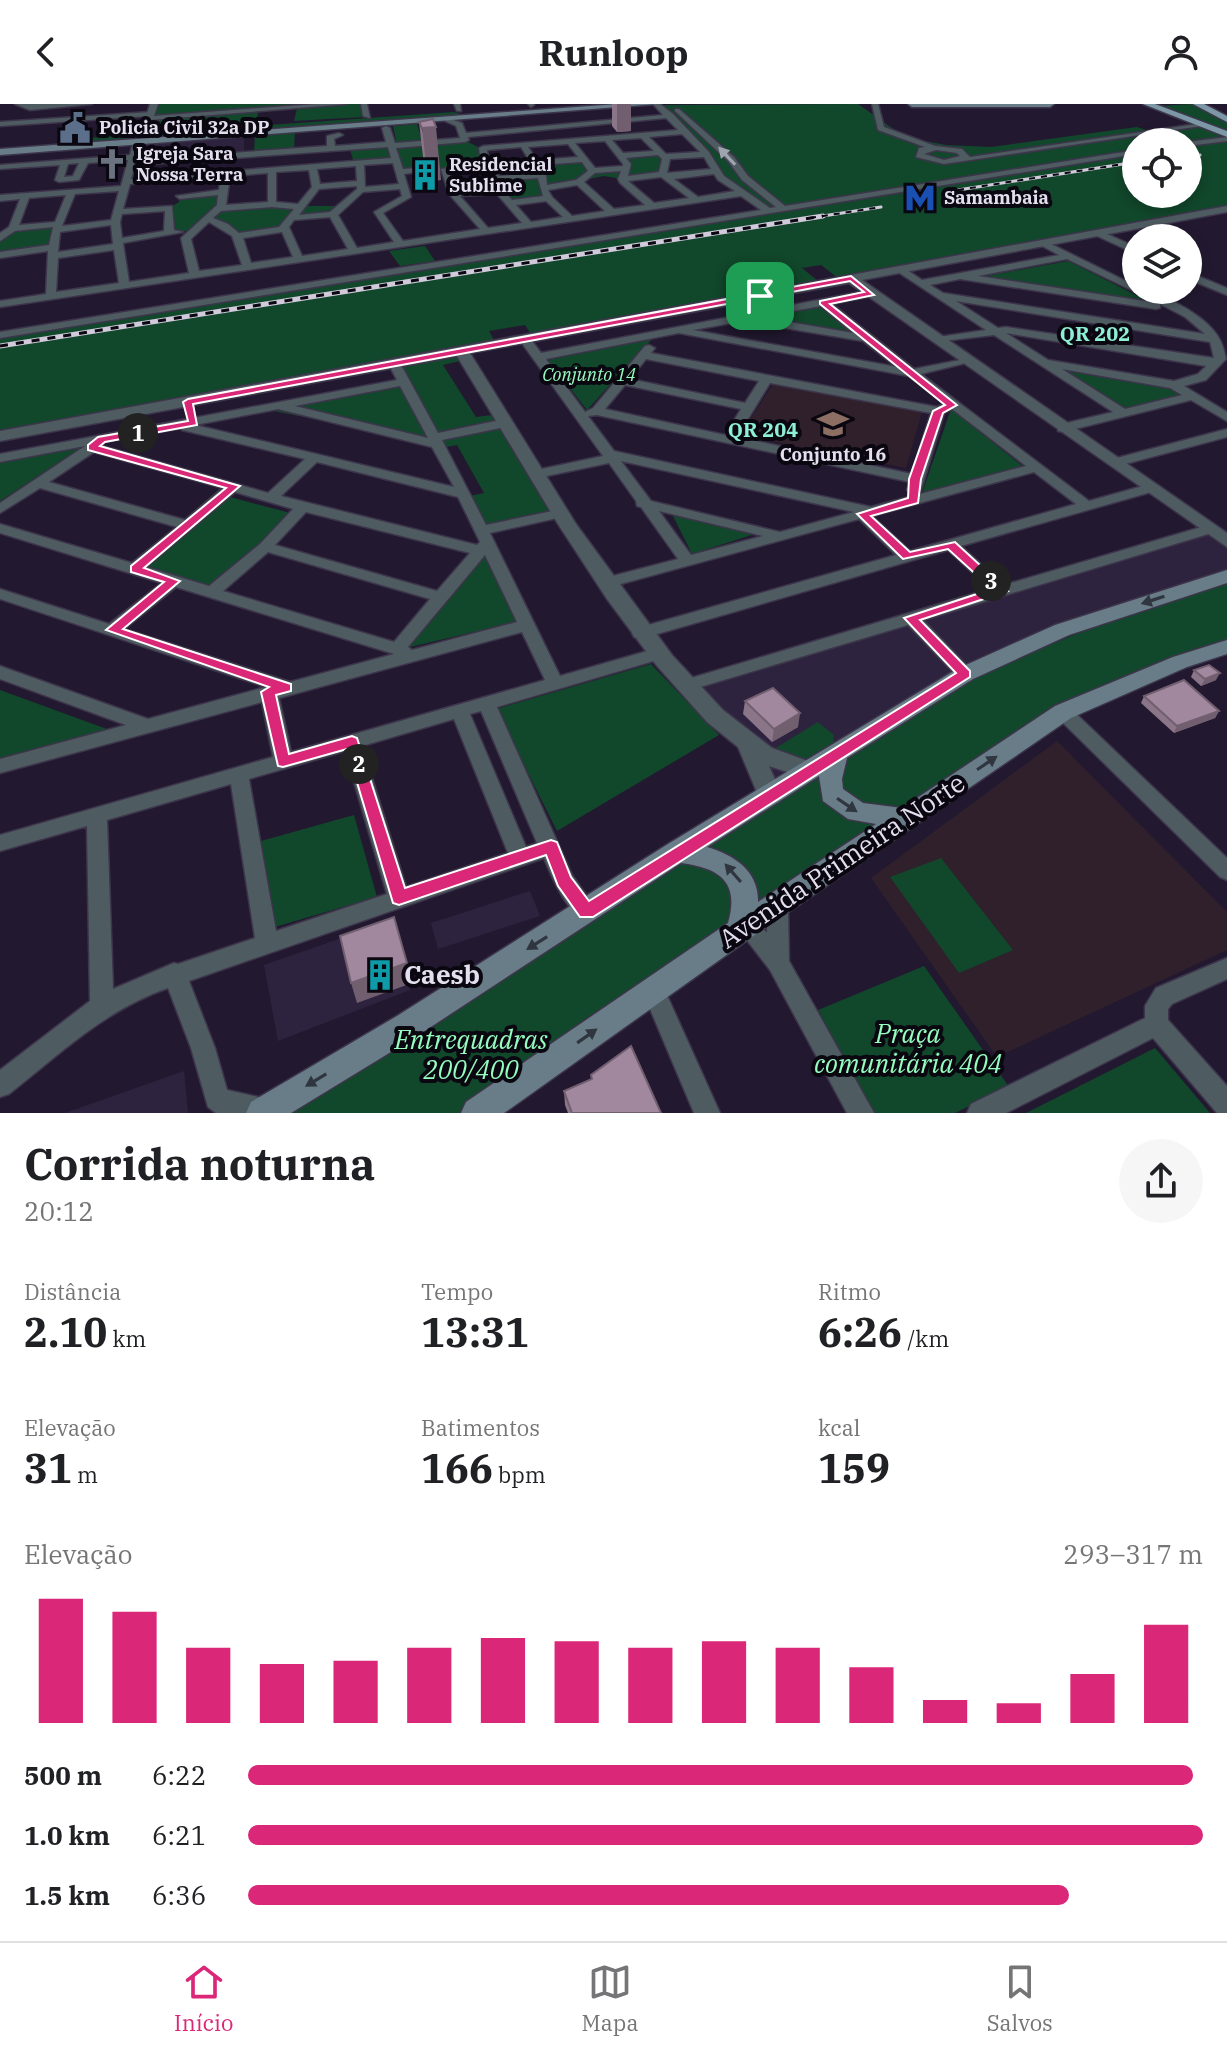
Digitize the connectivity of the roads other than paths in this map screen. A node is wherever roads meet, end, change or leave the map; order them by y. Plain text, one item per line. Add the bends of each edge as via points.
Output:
1 (18, 104) edge
2 (89, 104) edge
3 (344, 104) edge
4 (364, 104) edge
5 (540, 104) edge
6 (654, 104) edge
7 (670, 104) edge
8 (875, 104) edge
9 (912, 104) edge
10 (1050, 104) edge
11 (1149, 104) edge
12 (1172, 104) edge
13 (1197, 104) edge
14 (54, 105) edge
15 (315, 105) edge
16 (1006, 105) edge
17 (526, 107) edge
18 (453, 114) edge
19 (367, 116) junction
20 (670, 116) junction
21 (1227, 119) edge
22 (149, 121) edge
23 (604, 122) junction
24 (1200, 123) junction
25 (0, 124) edge
26 (388, 126) junction
27 (870, 128) dead end
28 (335, 131) junction
29 (685, 132) junction
30 (247, 134) junction
31 (464, 135) junction
32 (643, 135) junction
33 (1227, 136) edge
34 (617, 137) junction
35 (195, 138) junction
36 (607, 138) junction
37 (570, 141) junction
38 (1202, 141) edge
39 (137, 142) junction
40 (451, 142) junction
41 (0, 143) edge
42 (65, 143) junction
43 (391, 145) junction
44 (523, 145) junction
45 (346, 146) junction
46 (331, 148) junction
47 (935, 148) junction
48 (0, 152) edge
49 (242, 154) junction
50 (706, 154) junction
51 (1122, 154) edge
52 (662, 155) junction
53 (921, 155) junction
54 (621, 156) junction
55 (961, 156) junction
56 (191, 158) junction
57 (584, 159) junction
58 (85, 160) junction
59 (132, 160) junction
60 (397, 160) junction
61 (65, 162) junction
62 (360, 163) junction
63 (535, 163) junction
64 (944, 163) junction
65 (485, 165) junction
66 (313, 166) junction
67 (0, 167) edge
68 (627, 168) junction
69 (432, 169) dead end
70 (272, 170) junction
71 (593, 171) junction
72 (715, 171) junction
73 (401, 172) junction
74 (226, 173) junction
75 (542, 175) junction
76 (665, 176) junction
77 (184, 177) junction
78 (966, 177) junction
79 (497, 179) junction
80 (622, 179) junction
81 (579, 182) junction
82 (124, 185) junction
83 (361, 186) junction
84 (405, 186) junction
85 (316, 187) junction
86 (543, 188) junction
87 (499, 191) junction
88 (72, 192) junction
89 (223, 192) junction
90 (741, 193) junction
91 (453, 194) junction
92 (26, 196) junction
93 (180, 196) junction
94 (0, 198) edge
95 (548, 198) junction
96 (697, 200) junction
97 (774, 200) junction
98 (754, 202) junction
99 (508, 203) junction
100 (272, 204) junction
101 (302, 207) junction
102 (653, 207) junction
103 (169, 208) junction
104 (220, 208) junction
105 (783, 209) junction
106 (768, 211) junction
107 (1225, 211) edge
108 (613, 213) junction
109 (333, 214) junction
110 (116, 217) junction
111 (206, 218) junction
112 (290, 218) junction
113 (571, 219) junction
114 (529, 225) junction
115 (57, 227) junction
116 (285, 229) junction
117 (192, 231) junction
118 (486, 231) junction
119 (169, 232) junction
120 (1098, 233) junction
121 (5, 234) edge
122 (239, 236) junction
123 (433, 239) junction
124 (119, 244) junction
125 (400, 244) junction
126 (1045, 244) junction
127 (1122, 244) edge
128 (53, 251) junction
129 (354, 251) junction
130 (0, 255) edge
131 (1067, 256) junction
132 (299, 259) junction
133 (452, 263) junction
134 (247, 267) junction
135 (900, 270) junction
136 (195, 275) junction
137 (960, 276) junction
138 (851, 278) junction
139 (151, 281) junction
140 (1203, 282) edge
141 (922, 283) junction
142 (1122, 283) edge
143 (124, 285) junction
144 (1227, 292) edge
145 (871, 293) junction
146 (51, 296) junction
147 (942, 296) junction
148 (823, 302) junction
149 (0, 304) edge
150 (1165, 304) edge
151 (1173, 308) junction
152 (155, 311) junction
153 (668, 313) junction
154 (745, 318) junction
155 (994, 329) junction
156 (683, 330) junction
157 (0, 335) edge
158 (658, 335) junction
159 (866, 338) junction
160 (525, 339) junction
161 (1215, 339) junction
162 (938, 340) junction
163 (461, 351) junction
164 (644, 355) junction
165 (538, 357) junction
166 (966, 360) junction
167 (1041, 361) junction
168 (394, 363) junction
169 (1216, 364) junction
170 (910, 373) junction
171 (767, 378) junction
172 (621, 381) junction
173 (404, 382) junction
174 (1174, 385) junction
175 (1193, 396) junction
176 (188, 402) junction
177 (952, 405) junction
178 (278, 406) junction
179 (749, 407) junction
180 (597, 411) junction
181 (938, 411) junction
182 (1123, 413) junction
183 (581, 417) junction
184 (1227, 417) edge
185 (505, 423) junction
186 (188, 424) junction
187 (1063, 428) junction
188 (1227, 433) edge
189 (0, 436) edge
190 (730, 437) junction
191 (436, 441) junction
192 (97, 443) junction
193 (610, 456) junction
194 (0, 458) edge
195 (314, 458) junction
196 (1114, 463) junction
197 (1037, 467) junction
198 (537, 474) junction
199 (915, 479) junction
200 (38, 483) junction
201 (234, 486) junction
202 (1150, 488) junction
203 (464, 494) junction
204 (271, 498) junction
205 (914, 500) junction
206 (642, 503) junction
207 (1086, 505) junction
208 (303, 507) junction
209 (0, 509) edge
210 (562, 513) junction
211 (867, 513) junction
212 (187, 525) junction
213 (0, 528) edge
214 (1210, 529) junction
215 (779, 536) junction
216 (483, 541) junction
217 (1227, 541) edge
218 (950, 544) junction
219 (265, 547) junction
220 (907, 557) junction
221 (687, 560) junction
222 (135, 569) junction
223 (1227, 576) edge
224 (174, 581) junction
225 (606, 583) junction
226 (1001, 591) junction
227 (212, 592) junction
228 (0, 594) edge
229 (440, 597) junction
230 (911, 618) junction
231 (526, 625) junction
232 (112, 630) junction
233 (640, 633) junction
234 (1227, 647) edge
235 (402, 652) junction
236 (658, 654) junction
237 (0, 672) edge
238 (965, 674) junction
239 (554, 682) junction
240 (687, 685) junction
241 (277, 690) junction
242 (486, 703) junction
243 (460, 711) junction
244 (1063, 712) junction
245 (147, 726) junction
246 (352, 742) junction
247 (749, 748) junction
248 (837, 753) junction
249 (283, 761) junction
250 (0, 766) edge
251 (808, 770) junction
252 (239, 774) junction
253 (770, 795) junction
254 (97, 815) junction
255 (905, 818) junction
256 (0, 843) edge
257 (551, 847) junction
258 (677, 852) junction
259 (520, 857) junction
260 (1227, 871) edge
261 (399, 898) junction
262 (777, 906) junction
263 (587, 912) junction
264 (743, 928) junction
265 (267, 943) junction
266 (778, 963) junction
267 (1227, 968) edge
268 (174, 973) junction
269 (653, 990) junction
270 (102, 1006) junction
271 (1156, 1024) junction
272 (0, 1085) edge
273 (1227, 1105) edge
274 (264, 1112) edge
275 (477, 1113) edge
276 (707, 1113) edge
277 (861, 1113) edge
278 (980, 1113) edge

1 - 14 street
2 - 14 street
3 - 15 street
4 - 19 street
5 - 17 main road
6 - 17 main road
6 - 20 street
97 -> 7 street
8 - 47 street via 881,128
9 - 16 main road
10 - 16 main road
11 - 12 main road
11 - 24 main road
13 - 21 main road
15 - 22 street
17 - 18 main road
18 - 19 main road
18 - 26 main road
18 - 31 street
18 - 40 street via 446,127
19 - 22 main road
20 - 23 street
20 - 29 street
22 - 25 street via 106,117
22 - 42 main road
23 - 31 street
23 - 34 street
24 - 33 main road
24 - 55 street
26 - 28 main road
26 - 43 street
27 - 53 street
28 - 30 main road
28 - 45 street
28 - 46 street
29 - 32 street
29 - 50 street
30 - 35 main road
30 - 49 street
31 - 40 street via 465,140
32 - 34 street
32 - 52 street
33 - 38 street
34 - 36 street
35 - 39 main road
35 - 56 street
36 - 37 street
36 - 54 street
37 - 44 street
37 - 57 street
39 - 42 main road
39 - 59 street
40 - 43 street
41 - 42 main road
42 - 48 main road
43 - 45 street
43 - 60 street
44 - 63 street
44 - 65 street via 483,148
45 - 46 street
46 - 49 street
47 - 53 street
47 - 55 street
49 - 56 street via 236,160
50 - 52 street
50 - 72 street
51 - 78 street
52 - 54 street
52 - 76 street
53 - 64 street
53 - 64 street via 916,165
54 - 68 street
55 - 64 street
56 - 59 street
57 - 63 street
57 - 71 street
58 - 59 street
58 - 61 street
58 - 61 street via 76,178 59,180
59 - 82 street
60 - 62 street
60 - 73 street
61 - 67 street
62 - 66 street
62 - 83 street
63 - 75 street
64 - 78 street
65 - 79 street
65 - 91 street via 444,171
66 - 70 street
66 - 85 street
68 - 71 street
68 - 80 street
69 - 73 street
70 - 74 street
70 - 100 street
71 - 81 street
72 - 76 street
72 - 90 street
73 - 84 street
74 - 77 street
74 - 89 street
75 - 79 street
75 - 86 street
76 - 80 street
76 - 96 street
77 - 82 street
77 - 93 street
78 - 105 street
79 - 87 street
80 - 102 street
81 - 86 street
81 - 108 street
82 - 88 street
82 - 110 street
83 - 84 street
83 - 85 street
83 - 109 street
84 - 125 street via 407,198 378,212
85 - 101 street
86 - 95 street
87 - 91 street
87 - 99 street
88 - 92 street
88 - 115 street
89 - 93 street
89 - 104 street
90 - 96 street
90 - 98 street
91 - 118 street
92 - 94 street
92 - 121 street
93 - 103 street
95 - 99 street
95 - 113 street
96 - 102 street
97 - 98 street
97 - 105 street
98 - 106 street
99 - 114 street
100 - 101 street
100 - 104 street
101 - 112 street
102 - 108 street
103 - 110 street
103 - 119 street
104 - 111 street
105 - 106 street
106 - 133 street
107 - 120 street
108 - 113 street
109 - 112 street
109 - 129 street
110 - 115 street
110 - 124 street
111 - 117 street
111 - 122 street via 233,228
112 - 116 street
113 - 114 street
114 - 118 street
115 - 121 street
115 - 128 street
116 - 122 street
116 - 132 street
117 - 119 street
117 - 136 street via 185,242
118 - 123 street
119 - 124 street
120 - 126 street
120 - 127 street
122 - 134 street
123 - 125 street
123 - 133 street
124 - 128 street
124 - 143 street
125 - 129 street
126 - 131 street
126 - 135 street
128 - 130 street
128 - 146 street
129 - 132 street
131 - 137 street
131 - 142 street
132 - 134 street
133 - 152 street
134 - 136 street
135 - 138 street
135 - 141 street
136 - 139 street
137 - 141 street
137 - 151 street
138 - 145 street
138 - 153 street
139 - 143 street
139 - 152 street
140 - 144 street
141 - 147 street
143 - 146 street
145 - 148 street
145 - 162 street
146 - 149 street
147 - 155 street
147 - 161 street
148 - 154 street
148 - 159 street
150 - 151 street
151 - 161 street
152 - 157 street
153 - 156 street
153 - 160 street
154 - 156 street
154 - 159 street
155 - 162 street
155 - 167 street
155 - 169 street
156 - 158 street
156 - 170 street
158 - 164 street
158 - 165 street
159 - 170 street
160 - 163 street
160 - 165 street
161 - 169 street via 1220,352
162 - 166 street
163 - 168 street
163 - 185 street
164 - 171 street
164 - 172 street
165 - 183 street
166 - 170 street
166 - 187 street
167 - 174 street
167 - 182 street
168 - 173 street
168 - 176 street
169 - 174 street via 1202,377
170 - 177 street
171 - 179 street
171 - 181 street
172 - 179 street
172 - 180 street
173 - 178 street
173 - 191 street
174 - 175 street
175 - 182 street
175 - 184 street
176 - 186 street
176 - 189 street
177 - 181 street
177 - 197 street
178 - 186 street
178 - 191 street
179 - 190 street
180 - 183 street
180 - 190 street
181 - 199 street
182 - 187 street
183 - 193 street
185 - 191 street
185 - 198 street
186 - 192 street
186 - 195 street
187 - 196 street
188 - 196 street
190 - 199 street
191 - 203 street
192 - 194 street
192 - 200 street
192 - 201 street
193 - 198 street
193 - 206 street
193 - 211 street
195 - 203 street
195 - 204 street
196 - 202 street
197 - 205 street
197 - 207 street
198 - 210 street
199 - 205 street
200 - 209 street
200 - 212 street
201 - 204 street
201 - 212 street
202 - 207 street
202 - 214 street
203 - 216 street
204 - 208 street
205 - 211 street
206 - 215 street
206 - 221 street
207 - 218 street
208 - 216 street
208 - 219 street
210 - 216 street
210 - 225 street
211 - 215 street
211 - 220 street
212 - 222 street
213 - 222 street
214 - 217 street
214 - 226 street
215 - 221 street
216 - 229 street
216 - 231 street
218 - 220 street
218 - 226 street
219 - 227 street
219 - 229 street
220 - 233 street
221 - 225 street
222 - 224 street
223 -> 238 main road via 1062,630
224 - 227 street
224 - 232 street
225 - 233 street
226 - 230 street
227 - 235 street
228 - 232 street
229 - 235 street
230 - 238 street
230 - 240 street
231 - 235 street
231 - 239 street
232 - 241 street
233 - 236 street
234 - 244 main road, Avenida Primeira Norte
235 - 241 street
236 - 239 street
236 - 240 street
237 - 245 street
238 - 248 main road
239 - 242 street
240 - 247 street
241 - 245 street
241 - 249 street
242 - 243 street
242 - 257 street
243 - 246 street
243 - 259 street
255 -> 244 main road, Avenida Primeira Norte
244 - 260 street
245 - 250 street
246 - 249 street
246 - 261 street
247 - 251 street via 790,769
247 - 253 street
248 - 251 main road
248 -> 255 main road via 832,794 857,812
249 - 252 street
251 - 253 main road
252 - 254 street
252 - 265 street
253 - 258 main road
254 - 256 street
254 - 270 street
255 - 262 main road, Avenida Primeira Norte
257 - 259 street
257 - 263 street via 564,881
258 - 263 main road
264 -> 258 main road via 748,908 738,875 715,858
259 - 261 street
261 - 265 street
262 - 264 main road, Avenida Primeira Norte
262 - 266 street
263 -> 274 main road
264 - 266 street
264 - 269 main road, Avenida Primeira Norte
265 - 268 street
266 - 277 street
267 - 271 street via 1164,996
268 - 270 street
268 - 274 street via 217,1098 226,1105
275 -> 269 main road, Avenida Primeira Norte
269 - 276 street
270 - 272 street
271 - 273 street
271 - 278 street

